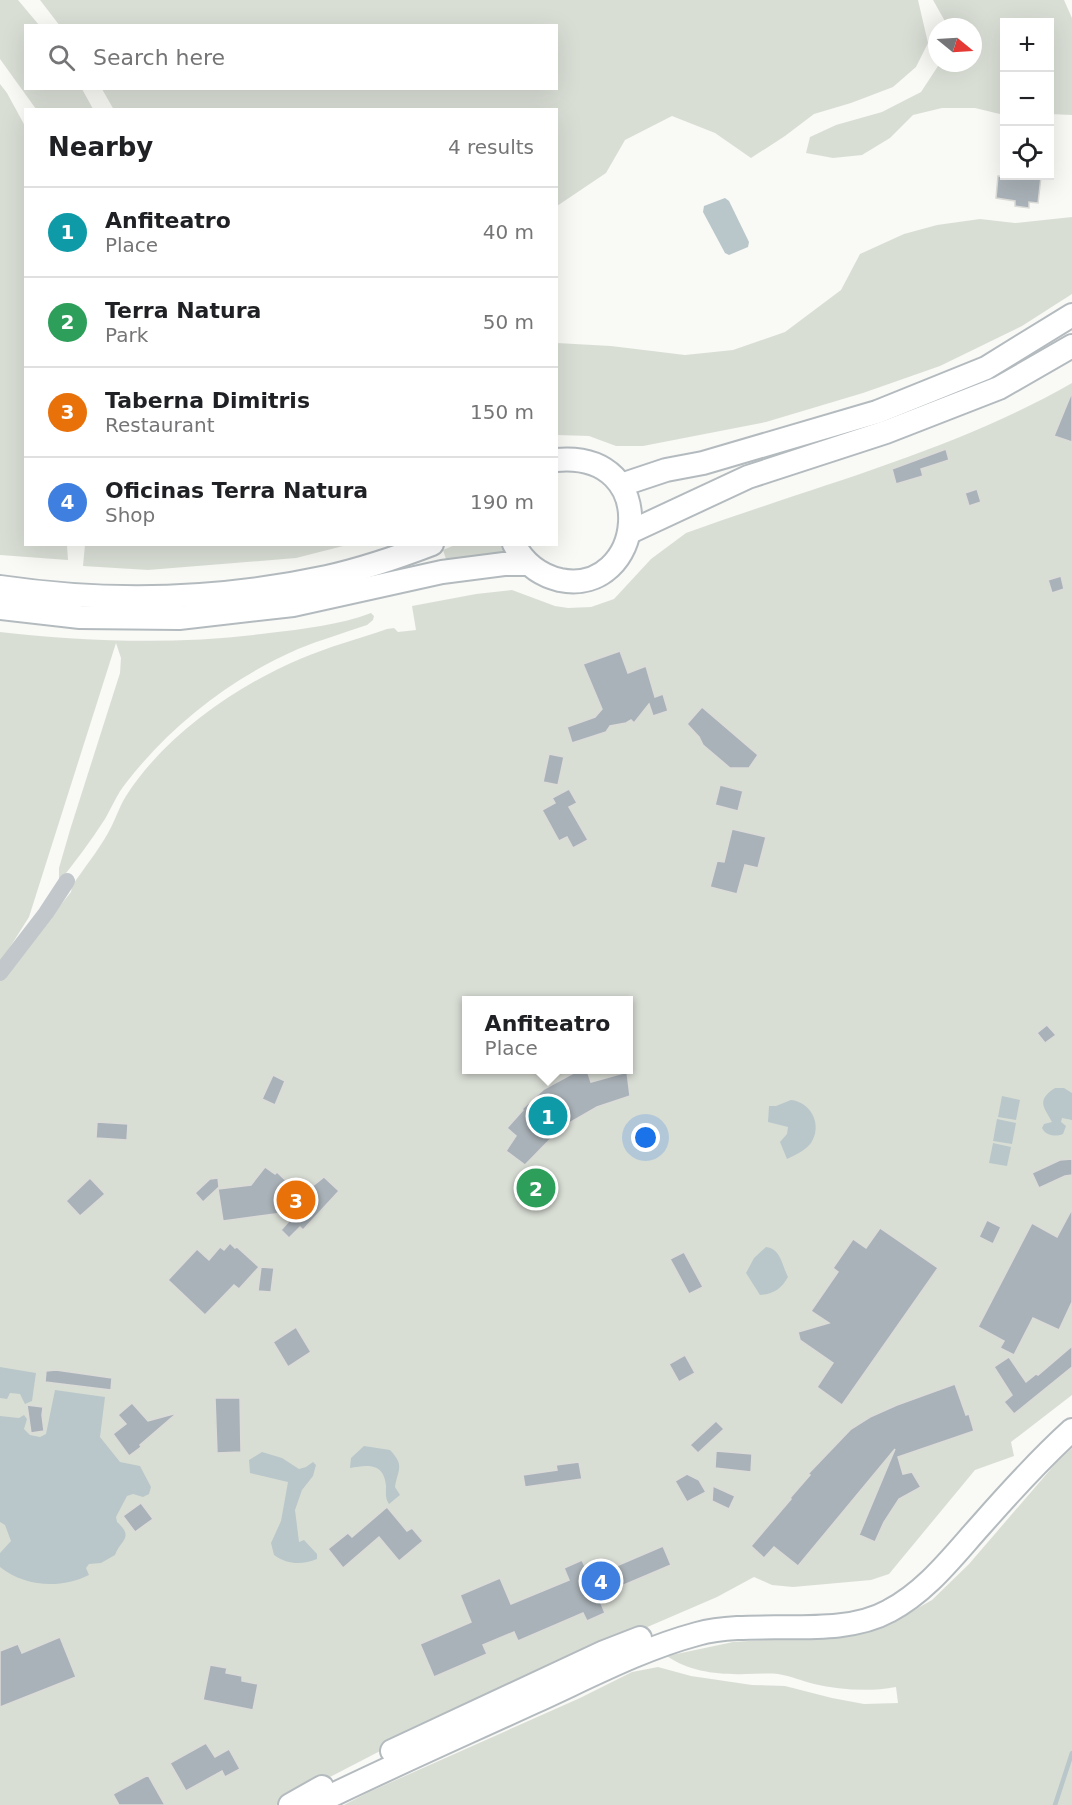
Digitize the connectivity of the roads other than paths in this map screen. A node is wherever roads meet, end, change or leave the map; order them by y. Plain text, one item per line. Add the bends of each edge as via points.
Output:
1 (1072, 315) edge
2 (1072, 346) edge
3 (558, 460) edge
4 (621, 485) junction
5 (630, 532) junction
6 (426, 546) edge
7 (515, 546) edge
8 (528, 564) junction
9 (0, 587) edge
10 (0, 608) edge
11 (67, 881) dead end
12 (0, 973) edge
13 (1072, 1430) edge
14 (1053, 1447) junction
15 (290, 1805) edge
16 (312, 1805) edge

1 - 4 main road via 986,368 878,412
2 - 5 main road via 999,388 886,432 748,477
3 - 4 main road via 592,462
4 - 5 main road via 628,500
5 - 8 main road via 618,558 588,578 550,578
6 - 9 main road via 330,577 230,593 75,597
7 - 8 main road
8 - 10 main road via 442,572 293,605 179,618 80,617
11 - 12 street
13 - 14 main road
14 - 15 main road via 1009,1481 916,1580 896,1595 847,1612 721,1617 656,1632 418,1737
14 - 16 main road via 937,1574 911,1599 886,1613 822,1626 729,1628 675,1641

